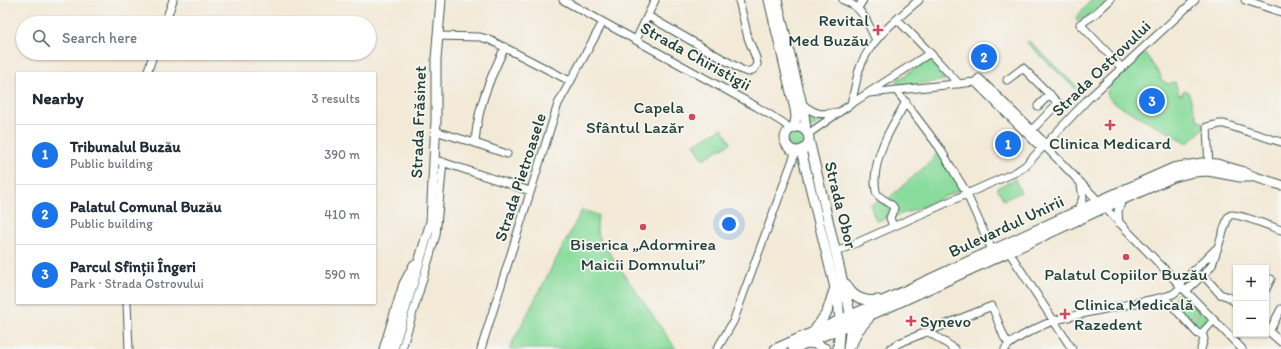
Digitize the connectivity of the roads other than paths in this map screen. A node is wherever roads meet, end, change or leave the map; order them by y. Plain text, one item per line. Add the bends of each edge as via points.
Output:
1 (173, 0) edge
2 (441, 0) edge
3 (563, 0) edge
4 (655, 0) edge
5 (739, 0) edge
6 (770, 0) edge
7 (778, 0) edge
8 (843, 0) edge
9 (863, 0) edge
10 (919, 0) edge
11 (1110, 0) edge
12 (1196, 0) edge
13 (1245, 0) edge
14 (858, 8) junction
15 (1281, 12) edge
16 (167, 16) edge
17 (648, 16) junction
18 (897, 19) junction
19 (603, 22) junction
20 (437, 36) junction
21 (636, 40) junction
22 (876, 40) junction
23 (505, 47) junction
24 (930, 53) junction
25 (152, 60) edge
26 (1122, 68) junction
27 (147, 72) edge
28 (977, 80) junction
29 (1007, 80) dead end
30 (570, 81) junction
31 (959, 84) junction
32 (896, 90) junction
33 (867, 94) junction
34 (1050, 94) junction
35 (906, 102) junction
36 (802, 103) junction
37 (851, 104) junction
38 (1038, 106) dead end
39 (841, 111) junction
40 (792, 129) junction
41 (1032, 130) junction
42 (435, 131) junction
43 (807, 135) junction
44 (1281, 142) edge
45 (476, 143) junction
46 (1044, 146) junction
47 (799, 150) junction
48 (507, 154) dead end
49 (433, 159) junction
50 (443, 162) junction
51 (1204, 164) junction
52 (1188, 174) junction
53 (1081, 185) junction
54 (1281, 185) edge
55 (530, 191) junction
56 (968, 194) junction
57 (1122, 200) junction
58 (1101, 204) junction
59 (1077, 210) junction
60 (1119, 223) junction
61 (894, 226) junction
62 (1281, 230) edge
63 (425, 245) junction
64 (1219, 246) junction
65 (992, 250) junction
66 (836, 252) junction
67 (1009, 252) junction
68 (1203, 275) junction
69 (843, 278) junction
70 (1271, 279) dead end
71 (1269, 283) edge
72 (835, 285) junction
73 (1182, 288) junction
74 (1164, 297) junction
75 (889, 298) junction
76 (1234, 301) edge
77 (126, 304) edge
78 (1281, 308) edge
79 (874, 314) junction
80 (851, 320) junction
81 (1214, 320) junction
82 (1054, 321) junction
83 (840, 324) junction
84 (1269, 328) edge
85 (814, 331) junction
86 (1269, 331) edge
87 (929, 332) junction
88 (1202, 333) junction
89 (1281, 342) edge
90 (807, 343) junction
91 (1007, 346) edge
92 (129, 349) edge
93 (384, 349) edge
94 (393, 349) edge
95 (402, 349) edge
96 (481, 349) edge
97 (717, 349) edge
98 (775, 349) edge
99 (793, 349) edge
100 (826, 349) edge
101 (838, 349) edge
102 (849, 349) edge
103 (889, 349) edge
104 (955, 349) edge
105 (1072, 349) edge
106 (1202, 349) edge
107 (1242, 349) edge

1 - 16 street
2 - 20 main road, Strada Frăsinet
3 - 19 street, Strada Chiristigii
4 - 17 street
5 - 17 street via 757,64 748,72
6 - 40 main road via 795,109 796,117
7 - 36 main road, Strada Obor
8 - 14 street
9 - 14 street
10 - 18 street
11 - 26 street via 1080,24
12 - 26 street, Strada Ostrovului
13 - 15 street
14 - 22 street
17 - 21 street
18 - 22 street
18 - 24 street
19 - 21 street, Strada Chiristigii
19 - 30 street, Strada Pietroasele
20 - 23 street via 480,37
20 - 42 main road, Strada Frăsinet
21 - 40 street, Strada Chiristigii
22 - 37 street via 860,69
23 - 30 street
23 - 45 street via 493,71 482,105
24 - 31 street
24 - 33 street
25 - 27 street
26 - 46 street, Strada Ostrovului via 1088,99
28 - 31 street
28 - 41 street
28 - 46 street via 1038,144
29 - 34 street via 1023,68
30 - 55 street, Strada Pietroasele via 558,104
31 - 32 street
32 - 33 street
32 - 35 street
33 - 37 street
34 - 38 street
34 - 41 street via 1058,103
35 - 56 street via 939,147
35 - 61 street via 882,147 876,172 876,192 894,208 890,218
36 - 39 street via 809,110 819,114
36 - 43 main road, Strada Obor
37 - 39 street
39 - 43 street
40 - 43 main road via 800,128
40 - 47 main road via 786,135 786,141 788,147
41 - 46 street
42 - 45 street
42 - 49 main road, Strada Frăsinet
43 - 47 main road via 807,146
43 - 66 main road, Strada Obor
44 - 51 street via 1224,124 1207,126 1209,151
45 - 48 street
46 - 53 street
46 - 56 street, Strada Ostrovului via 1016,172
47 - 72 main road, Strada Obor
47 - 97 street via 733,322
49 - 50 street
49 - 63 main road, Strada Frăsinet via 431,222
50 - 55 street
50 - 95 street via 436,236
51 - 52 main road
51 - 52 main road, Bulevardul Unirii
51 - 54 main road, Bulevardul Unirii via 1235,168
51 - 58 main road, Bulevardul Unirii via 1173,168
52 - 57 main road, Bulevardul Unirii via 1174,177
53 - 58 street
53 - 59 street via 1083,198
55 - 96 street, Strada Pietroasele
56 - 61 street, Strada Ostrovului
56 - 65 street
57 - 58 main road, Bulevardul Unirii
57 - 60 street via 1118,211
58 - 59 main road, Bulevardul Unirii
58 - 60 street
58 - 67 main road, Bulevardul Unirii
59 - 65 main road, Bulevardul Unirii
60 - 73 street
61 - 66 street, Strada Ostrovului
62 - 64 street via 1234,214 1227,220
63 - 93 main road, Strada Frăsinet via 404,284
63 - 94 main road, Strada Frăsinet
64 - 68 street via 1212,265
64 - 73 street
65 - 75 main road, Bulevardul Unirii
66 - 69 main road, Strada Obor
67 - 79 main road, Bulevardul Unirii
67 - 82 street
68 - 73 street
68 - 76 street via 1220,294
69 - 75 main road via 852,294 859,298 870,301
69 - 80 main road
70 - 71 street
72 - 83 main road, Strada Obor
72 - 85 main road via 827,312
73 - 74 street
73 - 81 street
74 - 82 street
74 - 88 street via 1198,334
75 - 80 main road, Bulevardul Unirii
77 - 92 street
78 - 84 street
79 - 80 main road, Bulevardul Unirii
79 - 102 main road via 861,327
80 - 83 main road, Bulevardul Unirii
80 - 102 main road
81 - 88 street
81 - 107 street
82 - 91 street
82 - 105 street
83 - 85 main road, Bulevardul Unirii
83 - 90 main road, Bulevardul Unirii
83 - 101 main road, Strada Obor
85 - 98 main road, Bulevardul Unirii
86 - 89 street
87 - 91 street via 992,306
87 - 103 street
87 - 104 street
88 - 106 street
90 - 99 main road, Bulevardul Unirii
90 - 100 main road

